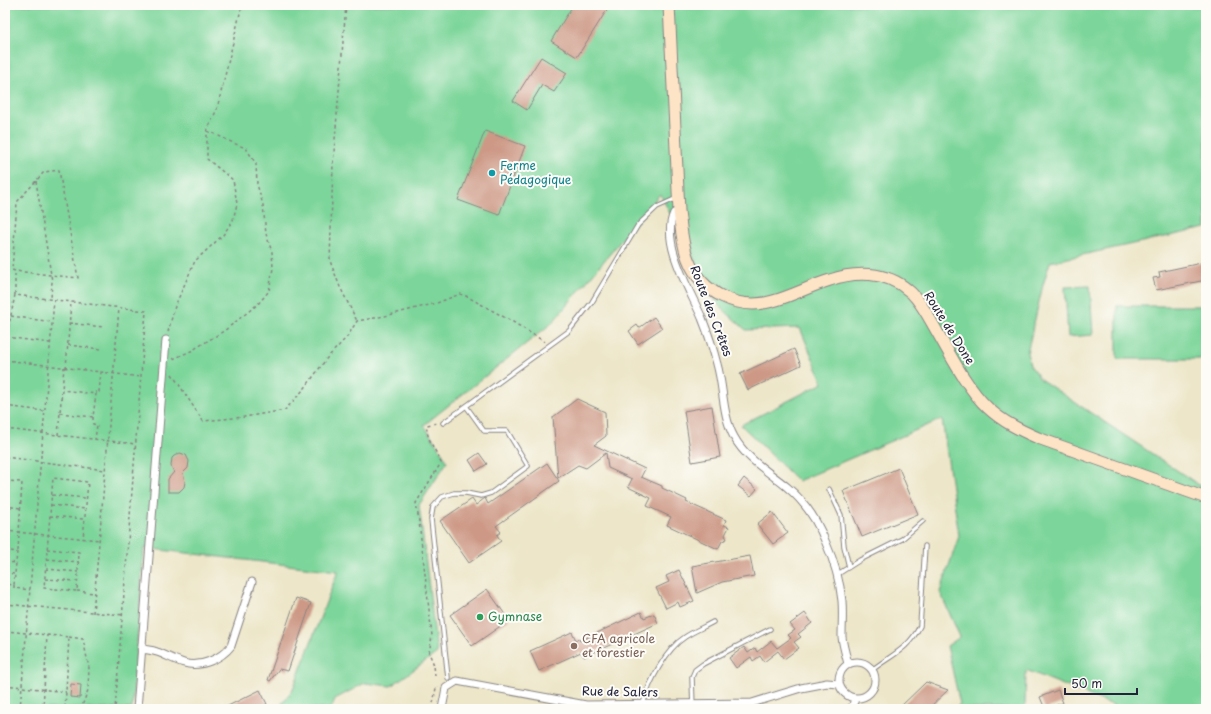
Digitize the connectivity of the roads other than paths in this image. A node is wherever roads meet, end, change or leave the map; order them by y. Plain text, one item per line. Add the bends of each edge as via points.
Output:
1 (669, 5) edge
2 (679, 197) junction
3 (679, 211) junction
4 (166, 340) road end
5 (466, 406) junction
6 (443, 423) dead end
7 (829, 489) dead end
8 (1206, 498) edge
9 (923, 521) dead end
10 (925, 546) dead end
11 (849, 567) junction
12 (837, 575) junction
13 (252, 582) dead end
14 (713, 622) dead end
15 (770, 629) dead end
16 (142, 649) junction
17 (848, 664) junction
18 (872, 670) junction
19 (448, 678) dead end
20 (839, 684) junction
21 (855, 698) junction
22 (643, 704) junction
23 (693, 706) edge
24 (618, 707) edge
25 (137, 709) edge
26 (442, 709) edge
27 (852, 709) edge

1 - 2 street, Route des Crêtes
2 - 3 street, Route des Crêtes
2 - 5 lane via 657,207 638,225 592,302 569,331
3 - 8 street, Route de Done via 684,247 693,270 704,285 721,296 742,303 763,304 844,276 871,275 893,280 909,290 926,311 970,387 987,408 1012,426 1038,438
3 - 12 street, Route des Crêtes via 674,213 672,219 672,249 714,351 734,437 751,458 788,488 812,515 826,542
4 - 16 street
5 - 6 lane
5 - 19 lane via 484,431 507,431 528,466 491,493 481,496 454,493 442,497 433,507 431,519
7 - 11 lane via 841,515
9 - 11 lane via 902,539
10 - 18 lane via 920,626 905,648
11 - 12 lane
12 - 17 street, Route des Crêtes via 842,603 842,638
13 - 16 street via 231,646 226,653 196,665 184,663 156,651
14 - 22 lane via 685,637 673,647 649,687
15 - 23 lane via 695,670 692,677
16 - 25 street
17 - 18 street via 860,662
17 - 20 street via 840,672
18 - 21 street via 875,680 871,690 862,697
20 - 21 street via 846,694
20 - 23 street, Rue de Salers via 811,686 752,703
21 - 27 street
22 - 23 street, Rue de Salers
22 - 24 street, Rue de Salers
24 - 26 street, Rue de Salers via 586,705 457,682 446,688

